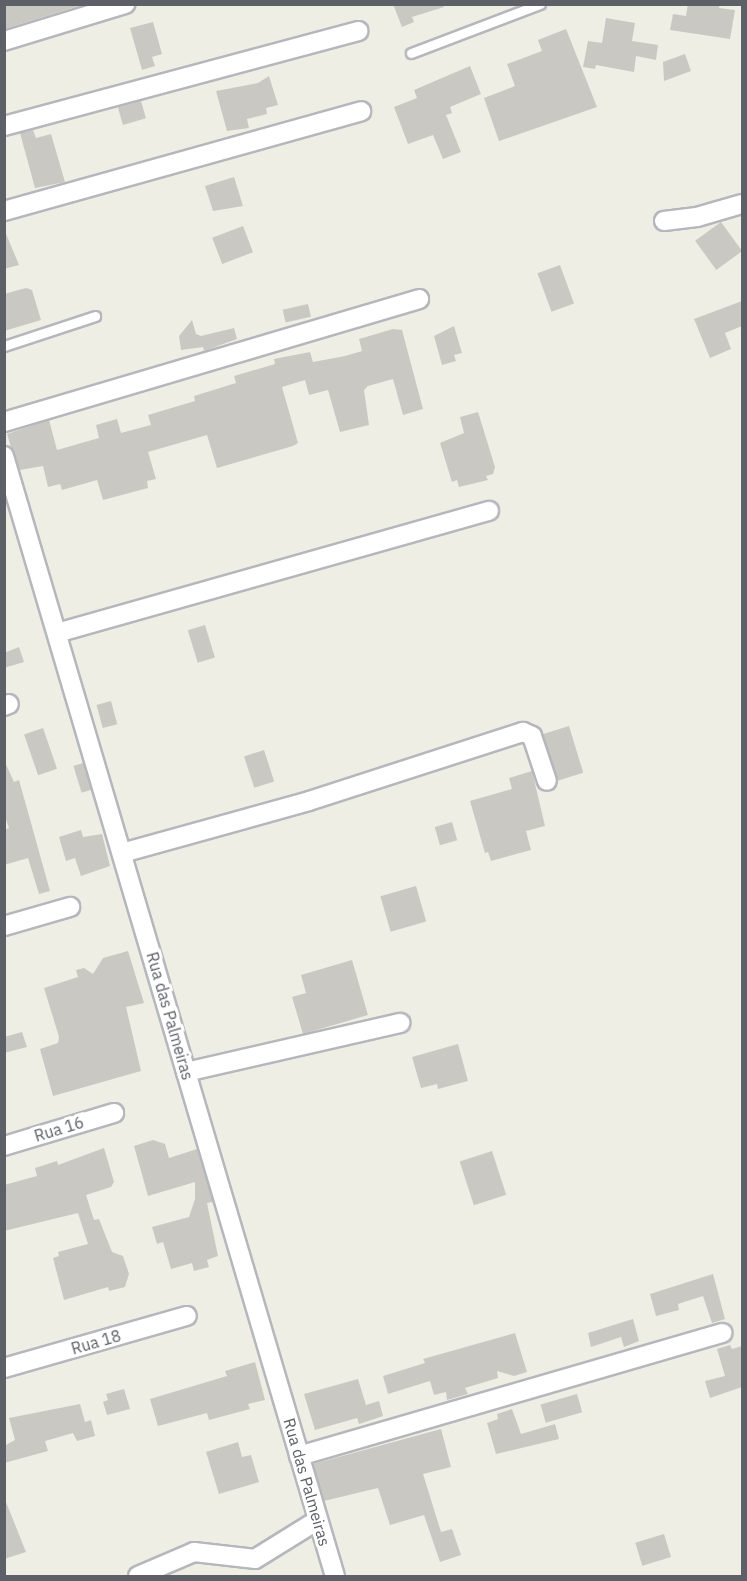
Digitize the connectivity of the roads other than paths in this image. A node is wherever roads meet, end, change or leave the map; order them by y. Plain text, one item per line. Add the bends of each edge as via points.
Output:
1 (125, 4) edge
2 (540, 4) edge
3 (359, 32) dead end
4 (4, 41) edge
5 (411, 53) dead end
6 (361, 111) dead end
7 (4, 126) edge
8 (742, 204) edge
9 (4, 211) edge
10 (664, 221) dead end
11 (419, 299) dead end
12 (95, 316) dead end
13 (4, 346) edge
14 (4, 422) edge
15 (4, 456) edge
16 (489, 511) dead end
17 (57, 633) junction
18 (547, 781) dead end
19 (122, 854) junction
20 (70, 907) dead end
21 (4, 926) edge
22 (400, 1023) dead end
23 (186, 1072) junction
24 (114, 1113) dead end
25 (4, 1146) edge
26 (187, 1316) dead end
27 (722, 1333) dead end
28 (4, 1368) edge
29 (299, 1456) junction
30 (318, 1520) junction
31 (138, 1576) edge
32 (335, 1576) edge

1 - 4 street
2 - 5 lane
3 - 7 street
6 - 9 street
8 - 10 street via 697,217
11 - 14 street
12 - 13 lane
15 - 17 street, Rua das Palmeiras
16 - 17 street
17 - 19 street, Rua das Palmeiras
18 - 19 street via 532,736 523,732 309,801
19 - 23 street, Rua das Palmeiras
20 - 21 street
22 - 23 street
23 - 29 street, Rua das Palmeiras
24 - 25 street, Rua 16
26 - 28 street, Rua 18
27 - 29 street
29 - 30 street, Rua das Palmeiras
30 - 31 street via 255,1559 194,1552
30 - 32 street, Rua das Palmeiras

